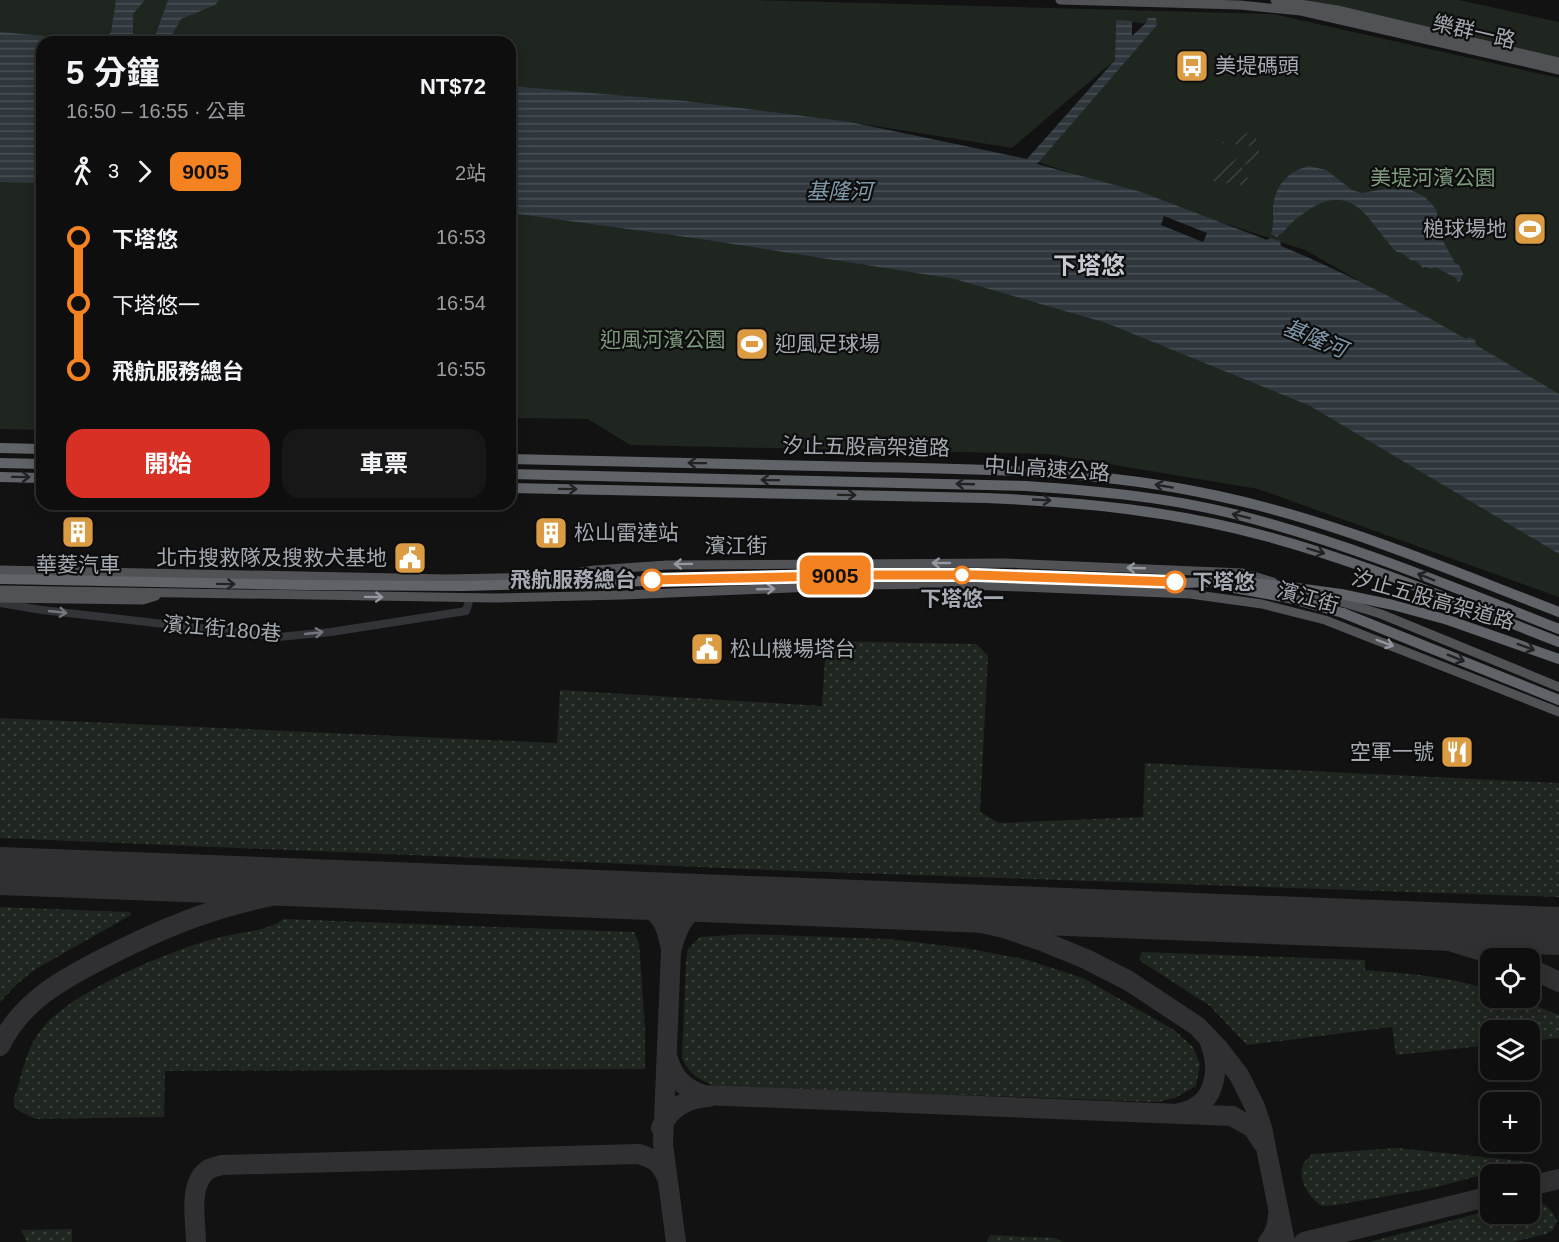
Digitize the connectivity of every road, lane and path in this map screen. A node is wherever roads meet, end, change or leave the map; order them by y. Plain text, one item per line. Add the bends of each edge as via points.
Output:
1 (1060, 0) edge
2 (1275, 0) edge
3 (1158, 1) edge
4 (1559, 62) edge
5 (1559, 70) edge
6 (0, 448) edge
7 (36, 449) edge
8 (516, 459) edge
9 (0, 463) edge
10 (36, 464) edge
11 (516, 474) edge
12 (0, 477) edge
13 (36, 478) edge
14 (516, 488) edge
15 (0, 566) edge
16 (623, 567) junction
17 (0, 570) edge
18 (218, 574) junction
19 (0, 579) edge
20 (1186, 583) junction
21 (0, 590) edge
22 (169, 593) junction
23 (623, 595) junction
24 (0, 598) edge
25 (470, 598) junction
26 (1331, 600) junction
27 (0, 603) edge
28 (1559, 612) edge
29 (1325, 620) junction
30 (1559, 629) edge
31 (1559, 642) edge
32 (1559, 659) edge
33 (1559, 687) edge
34 (1559, 700) edge
35 (1559, 712) edge

1 - 3 main road, 樂群一路
2 - 4 main road, 樂群一路 via 1337,10
3 - 5 main road, 樂群一路 via 1301,11
6 - 7 highway
28 -> 8 highway, 汐止五股高架道路, bridge via 1352,533 1218,495 1146,482 1067,473 965,469
9 - 10 highway
30 -> 11 highway, 中山高速公路, bridge via 1410,570 1297,531 1236,514 1110,492 1003,485
12 -> 13 highway
14 -> 31 highway, 中山高速公路, bridge via 986,498 1126,508 1199,520 1329,555
15 - 18 main road, 濱江街 via 192,570
16 - 18 main road, 濱江街 via 546,577 446,579
16 - 23 main road
26 -> 16 main road, 濱江街 via 1243,573 1160,569 1006,563
17 - 18 main road, 濱江街
19 -> 20 highway, 汐止五股高架道路, bridge via 462,586 977,575
20 -> 32 highway, 汐止五股高架道路, bridge via 1226,581 1341,594 1448,620
20 -> 34 highway, bridge via 1237,588 1344,613
21 - 22 main road, 濱江街
22 - 24 main road, 濱江街 via 143,600
22 -> 25 main road, 濱江街
23 - 25 main road, 濱江街
23 -> 29 main road, 濱江街 via 860,585 1093,588 1234,598
27 -> 25 street, 濱江街180巷 via 278,637 466,611
26 - 29 main road
26 - 33 main road, 濱江街 via 1381,614
29 -> 35 main road, 濱江街

